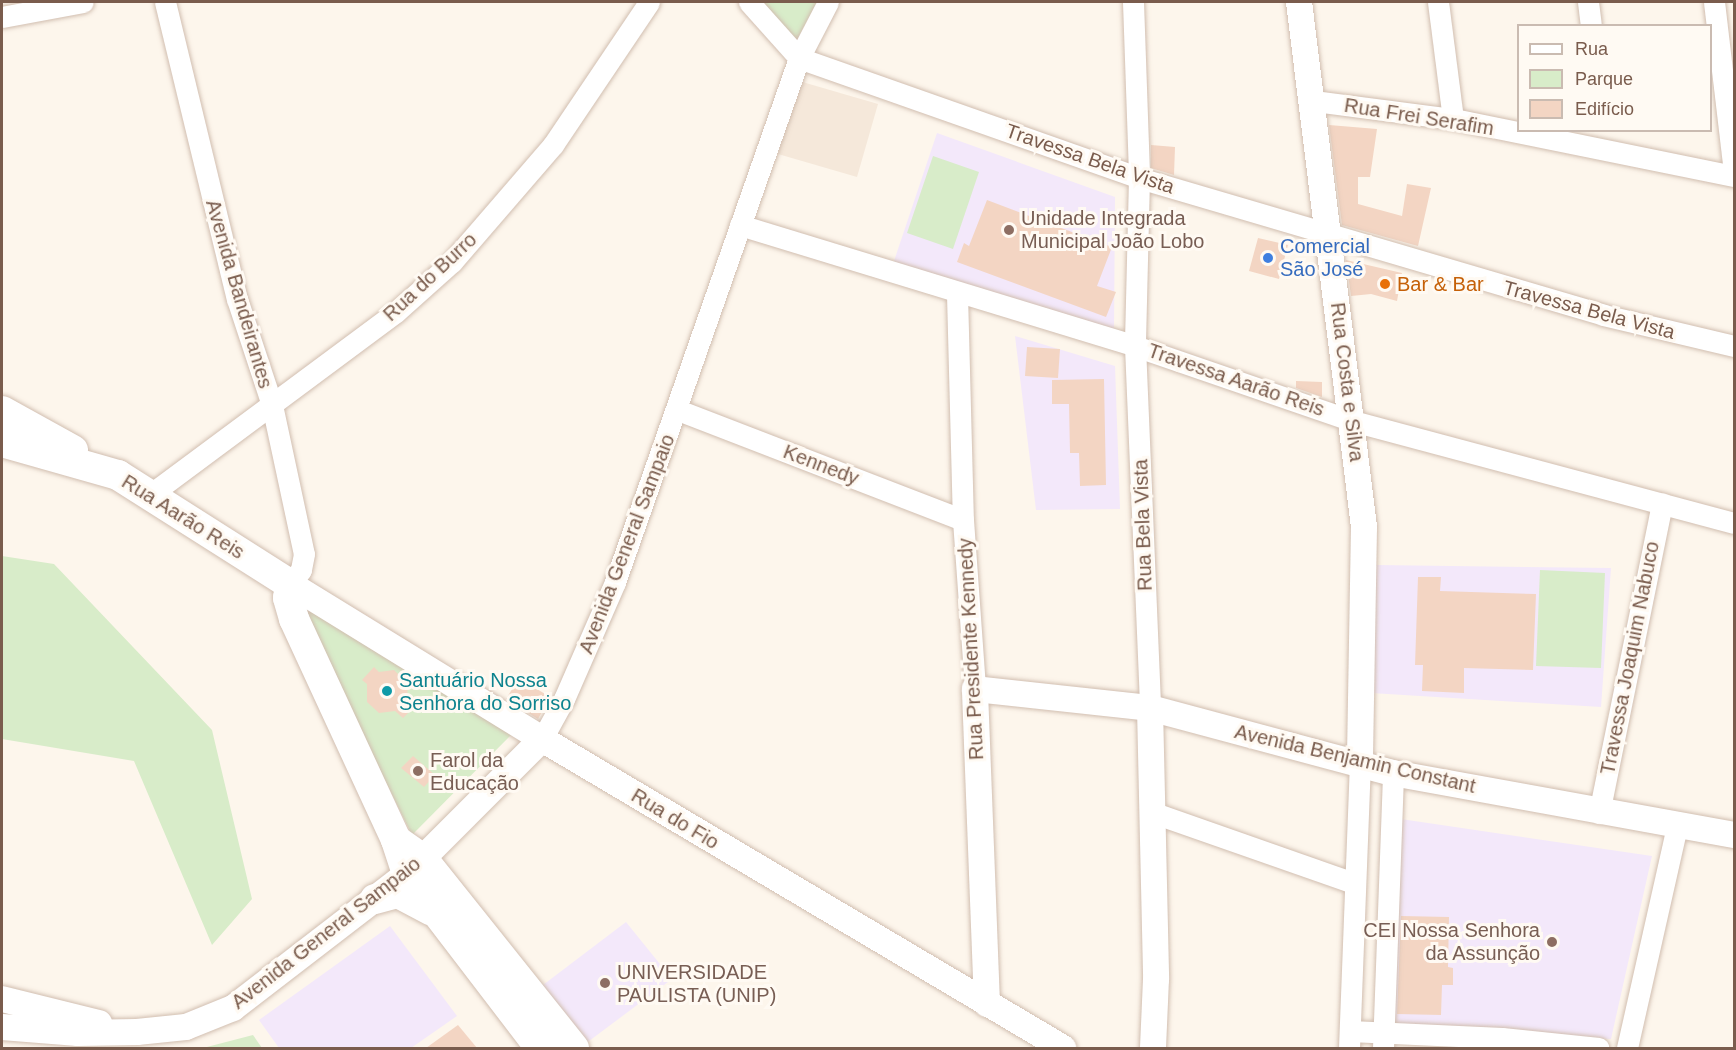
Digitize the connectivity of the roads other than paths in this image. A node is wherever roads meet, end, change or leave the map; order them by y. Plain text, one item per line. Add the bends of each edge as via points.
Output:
1 (83, 2) edge
2 (165, 2) edge
3 (649, 2) edge
4 (748, 2) edge
5 (828, 2) edge
6 (1133, 2) edge
7 (1299, 2) edge
8 (1438, 2) edge
9 (1588, 2) edge
10 (1714, 2) edge
11 (2, 17) edge
12 (1591, 24) edge
13 (799, 58) junction
14 (1314, 101) junction
15 (1454, 120) junction
16 (1517, 128) edge
17 (1545, 132) edge
18 (1605, 140) edge
19 (1734, 171) edge
20 (1734, 176) edge
21 (1139, 178) junction
22 (740, 225) junction
23 (1328, 234) junction
24 (957, 294) junction
25 (1136, 346) junction
26 (1734, 346) edge
27 (272, 405) junction
28 (678, 410) junction
29 (2, 411) edge
30 (1353, 421) junction
31 (2, 442) edge
32 (118, 475) junction
33 (151, 494) junction
34 (1662, 503) junction
35 (963, 520) junction
36 (1734, 523) edge
37 (290, 584) junction
38 (975, 688) junction
39 (1150, 708) junction
40 (542, 740) junction
41 (1360, 764) junction
42 (1393, 772) junction
43 (1154, 813) junction
44 (1599, 813) junction
45 (1677, 827) junction
46 (1734, 835) edge
47 (415, 866) junction
48 (1354, 883) junction
49 (375, 899) junction
50 (440, 916) junction
51 (1352, 944) junction
52 (1385, 945) junction
53 (2, 999) edge
54 (987, 1004) junction
55 (2, 1027) edge
56 (137, 1032) junction
57 (1349, 1040) edge
58 (1383, 1041) edge
59 (540, 1048) edge
60 (574, 1048) edge
61 (1063, 1048) edge
62 (1153, 1048) edge
63 (1598, 1048) edge
64 (1627, 1048) edge

1 - 11 street
2 - 27 street, Avenida Bandeirantes via 237,299
3 - 27 street, Rua do Burro via 553,145 452,262 396,312
4 - 13 street, Travessa Bela Vista
5 - 13 street, Avenida General Sampaio
6 - 21 street, Rua Bela Vista
7 - 14 street, Rua Costa e Silva
8 - 15 street
9 - 12 street
10 - 19 street
13 - 21 street, Travessa Bela Vista
13 - 22 street, Avenida General Sampaio
14 - 15 street, Rua Frei Serafim
14 - 23 street, Rua Costa e Silva
15 - 16 street, Rua Frei Serafim
17 - 18 street, Rua Frei Serafim
18 - 20 street, Rua Frei Serafim
21 - 23 street, Travessa Bela Vista
21 - 25 street, Rua Bela Vista
22 - 24 street, Travessa Aarão Reis
22 - 28 street, Avenida General Sampaio
23 - 26 street, Travessa Bela Vista via 1603,315
23 - 30 street, Rua Costa e Silva
24 - 25 street, Travessa Aarão Reis
24 - 35 street, Rua Presidente Kennedy
25 - 30 street, Travessa Aarão Reis
25 - 39 street, Rua Bela Vista
27 - 33 street, Rua do Burro
27 - 37 street, Avenida Bandeirantes via 304,554 301,570
28 - 35 street, Kennedy
28 - 40 street, Avenida General Sampaio via 607,602
29 - 32 main road
30 - 34 street, Travessa Aarão Reis
30 - 41 street, Rua Costa e Silva via 1365,567
31 - 32 main road, Rua Aarão Reis
32 - 33 main road, Rua Aarão Reis
33 - 37 main road, Rua Aarão Reis
34 - 36 street, Travessa Aarão Reis
34 - 44 street, Travessa Joaquim Nabuco
35 - 38 street, Rua Presidente Kennedy
37 - 40 street, Rua do Fio
37 - 47 main road via 288,598 294,620 396,840
38 - 39 street, Avenida Benjamin Constant
38 - 54 street, Rua Presidente Kennedy
39 - 41 street, Avenida Benjamin Constant
39 - 43 street, Rua Bela Vista
40 - 47 street, Avenida General Sampaio
40 - 54 street, Rua do Fio
41 - 42 street, Avenida Benjamin Constant
41 - 48 street
42 - 44 street, Avenida Benjamin Constant
42 - 52 street
43 - 48 street
43 - 62 street, Rua Bela Vista
44 - 45 street, Avenida Benjamin Constant
45 - 46 street, Avenida Benjamin Constant
45 - 64 street
47 - 49 street, Avenida General Sampaio
47 - 50 main road
47 - 60 main road
48 - 51 street
49 - 50 main road via 406,895
49 - 56 street, Avenida General Sampaio via 232,1008 186,1027
50 - 59 main road
51 - 52 street
51 - 57 street
52 - 58 street
53 - 56 street, Avenida General Sampaio
54 - 61 street, Rua do Fio
55 - 56 street, Avenida General Sampaio via 78,1034
57 - 58 street
58 - 63 street via 1502,1038

